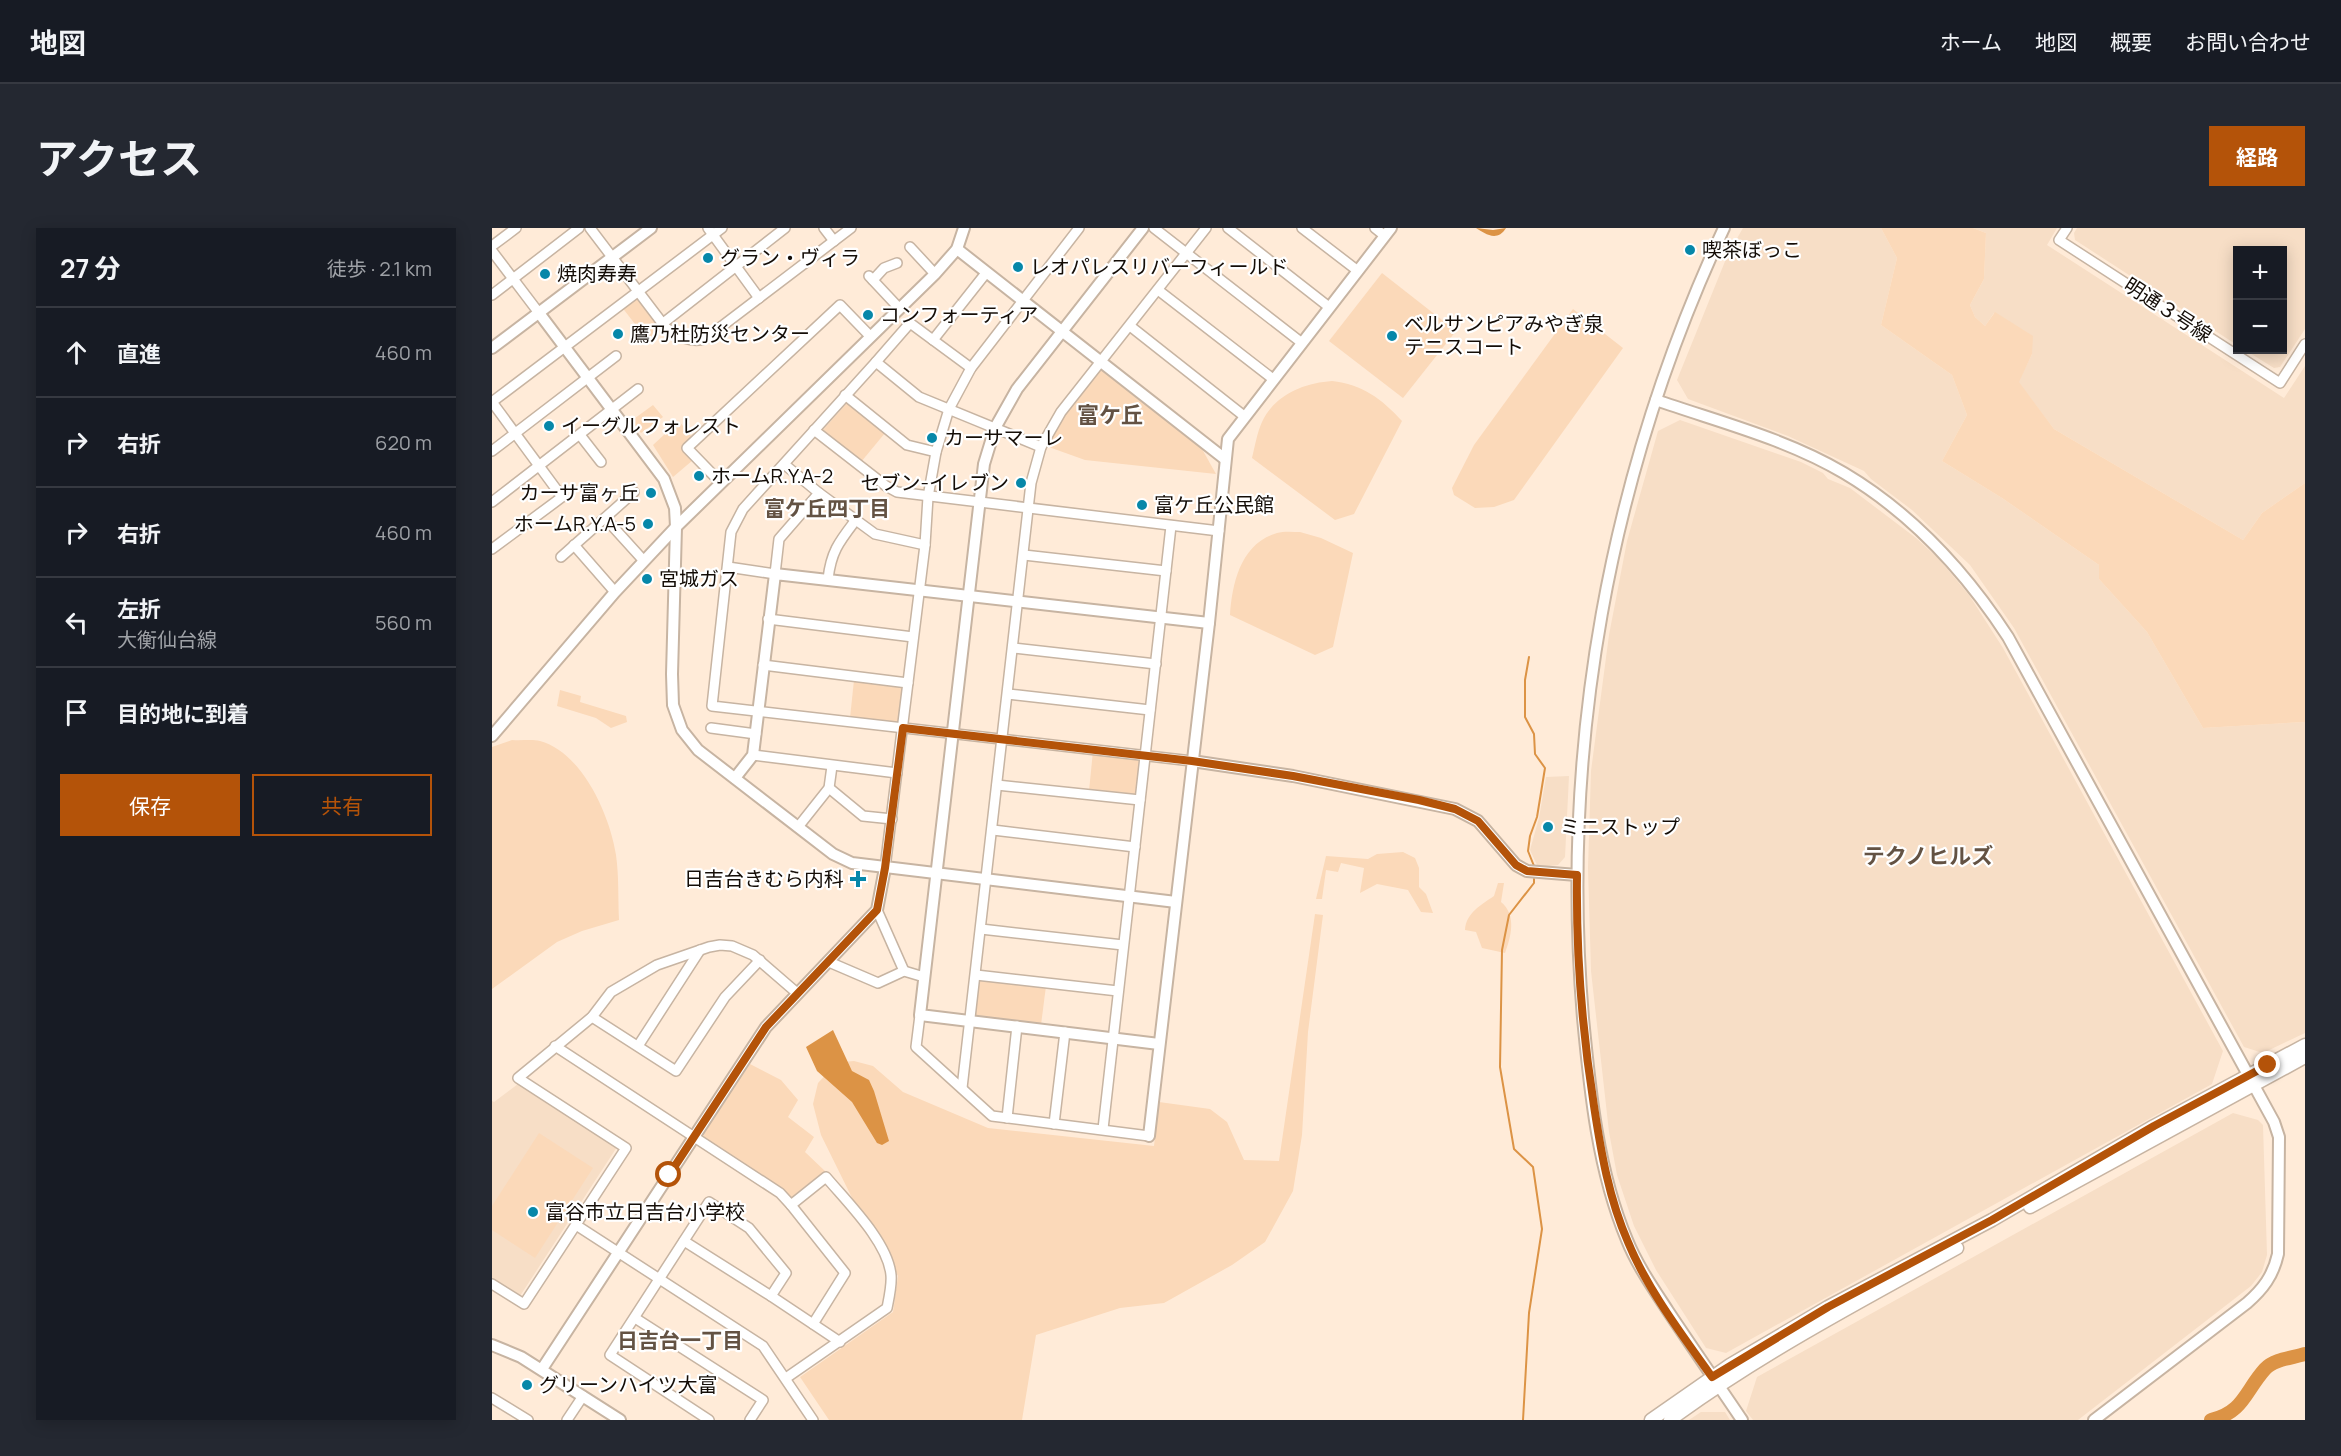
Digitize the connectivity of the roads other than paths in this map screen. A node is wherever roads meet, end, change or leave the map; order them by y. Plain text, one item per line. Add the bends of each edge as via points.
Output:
1 (516, 228) edge
2 (579, 228) edge
3 (590, 228) edge
4 (651, 228) edge
5 (722, 228) edge
6 (784, 228) edge
7 (824, 228) edge
8 (850, 228) edge
9 (964, 228) edge
10 (1080, 228) edge
11 (1143, 228) edge
12 (1154, 228) edge
13 (1206, 228) edge
14 (1228, 228) edge
15 (1302, 228) edge
16 (1375, 228) edge
17 (1724, 228) edge
18 (2067, 228) edge
19 (710, 232) edge
20 (1388, 232) edge
21 (834, 241) junction
22 (492, 246) edge
23 (910, 247) dead end
24 (957, 249) junction
25 (492, 251) edge
26 (1186, 254) junction
27 (613, 258) junction
28 (897, 263) dead end
29 (736, 265) junction
30 (1358, 271) junction
31 (986, 273) junction
32 (935, 274) junction
33 (513, 279) junction
34 (1158, 290) junction
35 (639, 293) junction
36 (492, 295) edge
37 (759, 298) junction
38 (1022, 301) junction
39 (1329, 307) junction
40 (899, 308) junction
41 (539, 313) junction
42 (662, 324) junction
43 (1130, 326) junction
44 (1062, 333) junction
45 (870, 336) junction
46 (933, 340) junction
47 (1302, 343) junction
48 (2305, 344) edge
49 (492, 348) edge
50 (565, 348) junction
51 (616, 356) dead end
52 (876, 362) junction
53 (1100, 362) junction
54 (970, 368) junction
55 (587, 377) junction
56 (1273, 380) junction
57 (638, 389) dead end
58 (845, 395) junction
59 (1656, 400) junction
60 (492, 402) edge
61 (949, 408) junction
62 (612, 410) junction
63 (1244, 416) junction
64 (995, 428) junction
65 (814, 430) junction
66 (515, 433) junction
67 (580, 435) junction
68 (1041, 447) junction
69 (492, 451) edge
70 (936, 452) junction
71 (1225, 459) junction
72 (601, 462) dead end
73 (784, 464) junction
74 (539, 465) junction
75 (721, 483) junction
76 (634, 492) dead end
77 (819, 493) junction
78 (928, 497) junction
79 (492, 502) edge
80 (978, 503) junction
81 (1028, 509) junction
82 (605, 518) junction
83 (855, 521) junction
84 (1171, 526) junction
85 (676, 527) junction
86 (1219, 531) junction
87 (925, 544) junction
88 (574, 545) junction
89 (492, 549) edge
90 (1024, 555) junction
91 (561, 557) dead end
92 (644, 561) junction
93 (728, 567) junction
94 (1166, 571) junction
95 (775, 574) junction
96 (828, 579) junction
97 (919, 591) junction
98 (615, 592) junction
99 (968, 596) junction
100 (1018, 600) junction
101 (1161, 618) junction
102 (768, 619) junction
103 (1209, 623) junction
104 (913, 637) junction
105 (1013, 648) junction
106 (1155, 664) junction
107 (763, 665) junction
108 (908, 682) junction
109 (1008, 694) junction
110 (1150, 710) junction
111 (759, 711) junction
112 (711, 728) dead end
113 (903, 728) junction
114 (953, 733) junction
115 (756, 734) junction
116 (492, 736) edge
117 (1002, 739) junction
118 (753, 755) junction
119 (1145, 755) junction
120 (1192, 761) junction
121 (832, 766) junction
122 (897, 773) junction
123 (735, 778) junction
124 (997, 785) junction
125 (829, 788) junction
126 (1140, 800) junction
127 (891, 819) junction
128 (798, 826) junction
129 (993, 830) junction
130 (1135, 846) junction
131 (885, 868) junction
132 (936, 874) junction
133 (1577, 875) junction
134 (987, 879) junction
135 (1129, 896) junction
136 (1176, 902) junction
137 (877, 910) junction
138 (981, 929) junction
139 (1123, 945) junction
140 (701, 950) junction
141 (760, 960) junction
142 (829, 962) junction
143 (904, 972) junction
144 (976, 975) junction
145 (924, 977) junction
146 (1118, 991) junction
147 (797, 993) junction
148 (920, 1014) junction
149 (592, 1017) junction
150 (970, 1021) junction
151 (1017, 1026) junction
152 (1065, 1032) junction
153 (1112, 1038) junction
154 (1160, 1044) junction
155 (2305, 1045) edge
156 (555, 1046) junction
157 (638, 1046) junction
158 (2305, 1057) edge
159 (2251, 1080) junction
160 (962, 1088) junction
161 (1007, 1118) junction
162 (1054, 1124) junction
163 (1103, 1130) junction
164 (693, 1136) junction
165 (1149, 1136) joint
166 (791, 1206) junction
167 (576, 1225) junction
168 (684, 1241) junction
169 (618, 1251) junction
170 (660, 1279) junction
171 (492, 1284) edge
172 (771, 1296) junction
173 (634, 1318) junction
174 (813, 1324) junction
175 (840, 1342) junction
176 (492, 1345) edge
177 (542, 1369) junction
178 (786, 1378) junction
179 (1716, 1381) junction
180 (582, 1396) junction
181 (492, 1398) edge
182 (811, 1419) edge
183 (528, 1420) edge
184 (567, 1420) edge
185 (620, 1420) edge
186 (709, 1420) edge
187 (750, 1420) edge
188 (1651, 1420) edge
189 (1670, 1420) edge
190 (1742, 1420) edge
191 (2094, 1420) edge

1 - 22 street
2 - 33 street
3 - 27 street
4 - 27 street
5 - 19 street
6 - 29 street
7 - 21 street
8 - 21 street
9 - 24 street
10 - 38 street
11 - 44 street
12 - 26 street
13 - 26 street
14 - 39 street
15 - 30 street
16 - 20 street
17 - 59 street
18 - 48 street, 明通３号線 via 2059,240 2280,383
19 - 29 street
19 - 35 street
20 - 30 street
21 - 37 street
23 - 32 street
24 - 31 street
24 - 32 street
25 - 33 street
26 - 34 street
26 - 47 street
27 - 35 street
27 - 41 street
28 - 40 street via 871,278
29 - 37 street
29 - 42 street
30 - 39 street
31 - 38 street
31 - 46 street
32 - 40 street
33 - 36 street
33 - 41 street
34 - 43 street
34 - 56 street
35 - 42 street
35 - 50 street
37 - 42 street via 696,342
38 - 44 street
38 - 54 street
39 - 47 street
40 - 45 street
41 - 49 street
41 - 50 street
43 - 53 street
43 - 63 street
44 - 53 street
44 - 64 street via 1017,388
45 - 75 street
45 - 75 street via 840,305 687,448
46 - 52 street via 910,323
46 - 54 street
47 - 56 street
50 - 55 street
50 - 60 street
51 - 55 street
52 - 58 street
52 - 61 street via 919,397
53 - 68 street via 1061,412
53 - 71 street
54 - 61 street
55 - 62 street
55 - 66 street
56 - 63 street
57 - 62 street
58 - 65 street
58 - 70 street via 907,445
59 - 133 street via 1623,512 1595,642 1585,719
59 - 159 street via 1786,445 1845,474 1912,522 1967,579 2008,637
60 - 66 street
61 - 64 street
61 - 70 street
62 - 67 street
62 - 85 street via 664,479 675,508
63 - 71 street via 1228,439
64 - 68 street
64 - 80 street
65 - 73 street
65 - 78 street via 886,486 897,492
66 - 69 street
66 - 74 street
67 - 72 street
67 - 74 street
68 - 81 street
70 - 78 street
71 - 86 street
73 - 77 street
73 - 93 street via 737,519 731,532
74 - 79 street
74 - 89 street via 562,497
75 - 85 street
76 - 82 street
77 - 83 street
77 - 95 street via 779,539
78 - 80 street
78 - 87 street
80 - 81 street
80 - 99 street
81 - 84 street
81 - 90 street
82 - 88 street
82 - 92 street
83 - 87 street via 875,534
83 - 96 street via 830,559
84 - 86 street
84 - 94 street
85 - 92 street
85 - 123 street via 673,705 692,743
86 - 103 street
87 - 97 street
88 - 91 street
88 - 98 street
90 - 94 street
90 - 100 street
92 - 98 street
93 - 95 street
93 - 111 street via 712,706
94 - 101 street
95 - 96 street
95 - 102 street
96 - 97 street
97 - 99 street
97 - 104 street
98 - 116 street
99 - 100 street
99 - 114 street
100 - 101 street
100 - 105 street
101 - 103 street
101 - 106 street
102 - 104 street
102 - 107 street
103 - 120 street
104 - 108 street
105 - 106 street
105 - 109 street
106 - 110 street
107 - 108 street
107 - 111 street
108 - 113 street
109 - 110 street
109 - 117 street
110 - 119 street
111 - 113 street
111 - 115 street
112 - 115 street
113 - 114 street
113 - 122 street
114 - 117 street
114 - 132 street
115 - 118 street
117 - 119 street
117 - 124 street
118 - 121 street
118 - 123 street
119 - 120 street
119 - 126 street
120 - 133 street via 1293,776 1455,809 1478,821 1516,865 1527,871
120 - 136 street
121 - 122 street
121 - 125 street
122 - 127 street
123 - 128 street
124 - 126 street
124 - 129 street
125 - 127 street via 862,816
125 - 128 street
126 - 130 street
127 - 131 street
128 - 131 street via 833,854 861,865
129 - 130 street
129 - 134 street
130 - 135 street
131 - 132 street
131 - 137 street
132 - 134 street
132 - 145 street
133 - 179 street via 1587,1061 1608,1185 1634,1257
134 - 135 street
134 - 138 street
135 - 136 street
135 - 139 street
136 - 154 street
137 - 142 street
137 - 143 street
138 - 139 street
138 - 144 street
139 - 146 street
140 - 141 street via 732,946
140 - 149 street via 657,965 611,992
140 - 157 street
141 - 147 street
141 - 157 street via 725,997 676,1071
142 - 143 street via 878,983
142 - 147 street
143 - 145 street
144 - 146 street
144 - 150 street
145 - 148 street
146 - 153 street
147 - 164 street via 766,1027
148 - 150 street
148 - 160 street via 916,1047
149 - 156 street
149 - 157 street
150 - 151 street
150 - 160 street
151 - 152 street
151 - 161 street
152 - 153 street
152 - 162 street
153 - 154 street
153 - 163 street
154 - 165 street
155 - 159 main road
156 - 164 street
156 - 167 street via 518,1078 626,1148
158 - 159 main road
159 - 179 main road via 2154,1126 1992,1220 1828,1307
159 - 191 street via 2280,1137 2278,1254 2274,1270 2247,1303
160 - 161 street via 992,1116
161 - 162 street
162 - 163 street
163 - 165 street
164 - 166 street via 780,1193
164 - 169 street
166 - 174 street via 845,1273
166 - 175 street via 826,1177 884,1253 891,1275 887,1308
167 - 169 street
167 - 171 street via 524,1304
168 - 170 street
168 - 172 street
168 - 172 street via 709,1202 749,1228 786,1273
169 - 170 street
169 - 177 street
170 - 173 street
170 - 178 street via 764,1346
172 - 174 street
173 - 186 street via 610,1355
173 - 187 street via 763,1400
174 - 175 street
175 - 178 street
176 - 177 street
177 - 180 street
178 - 182 street
179 - 188 main road
179 - 189 main road
179 - 190 street
180 - 184 street
180 - 185 street
181 - 183 street

